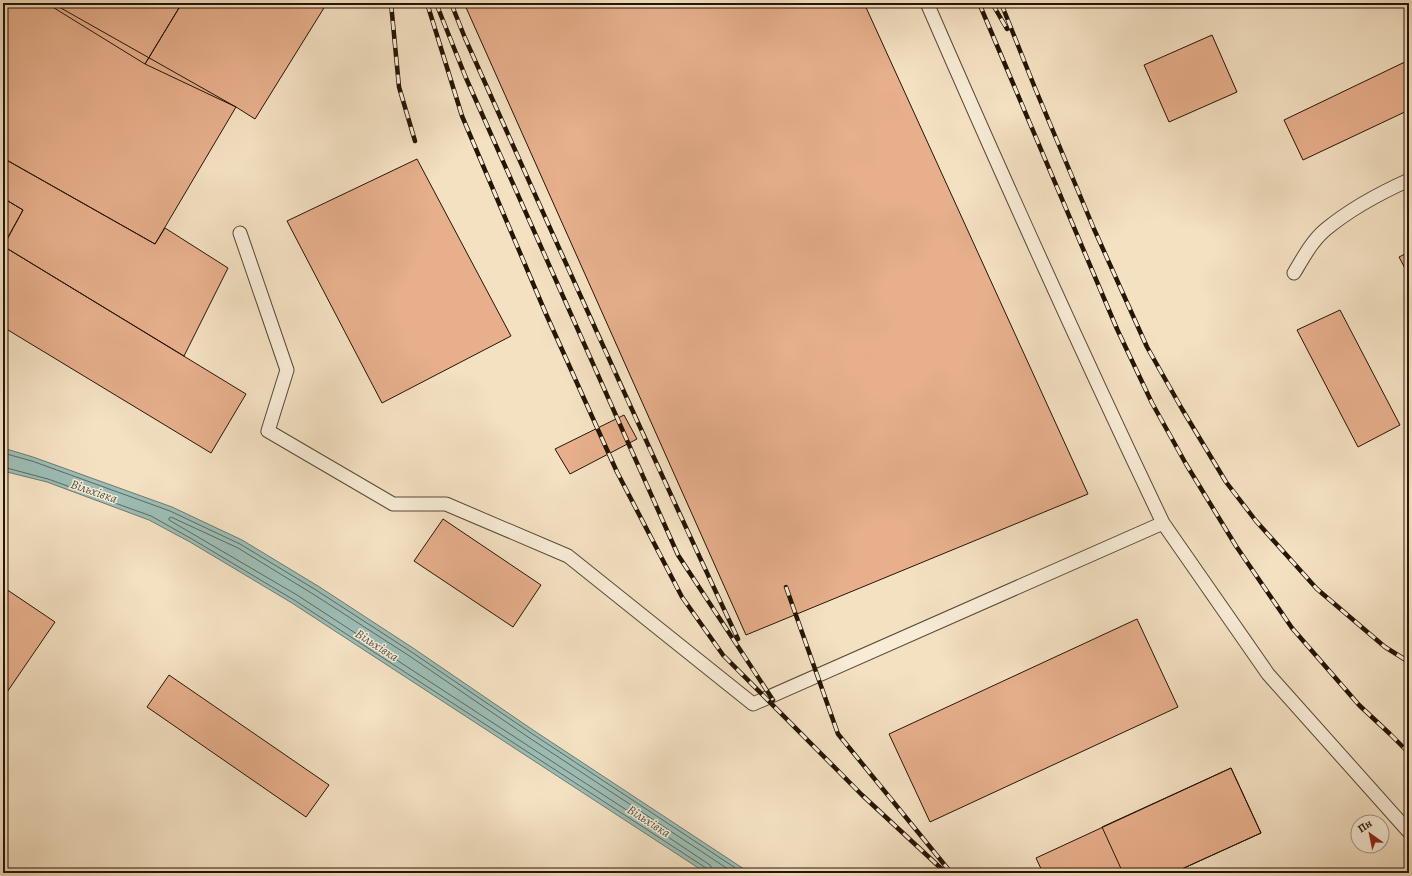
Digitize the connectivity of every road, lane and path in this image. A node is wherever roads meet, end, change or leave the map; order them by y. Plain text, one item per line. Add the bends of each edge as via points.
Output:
1 (927, 3) edge
2 (1409, 180) edge
3 (240, 233) dead end
4 (1294, 273) dead end
5 (1163, 523) junction
6 (1409, 832) edge

1 - 5 lane via 998,166
2 - 4 lane via 1351,211 1324,231
3 - 5 lane via 287,370 268,431 393,504 446,504 568,556 753,704
5 - 6 lane via 1268,674

